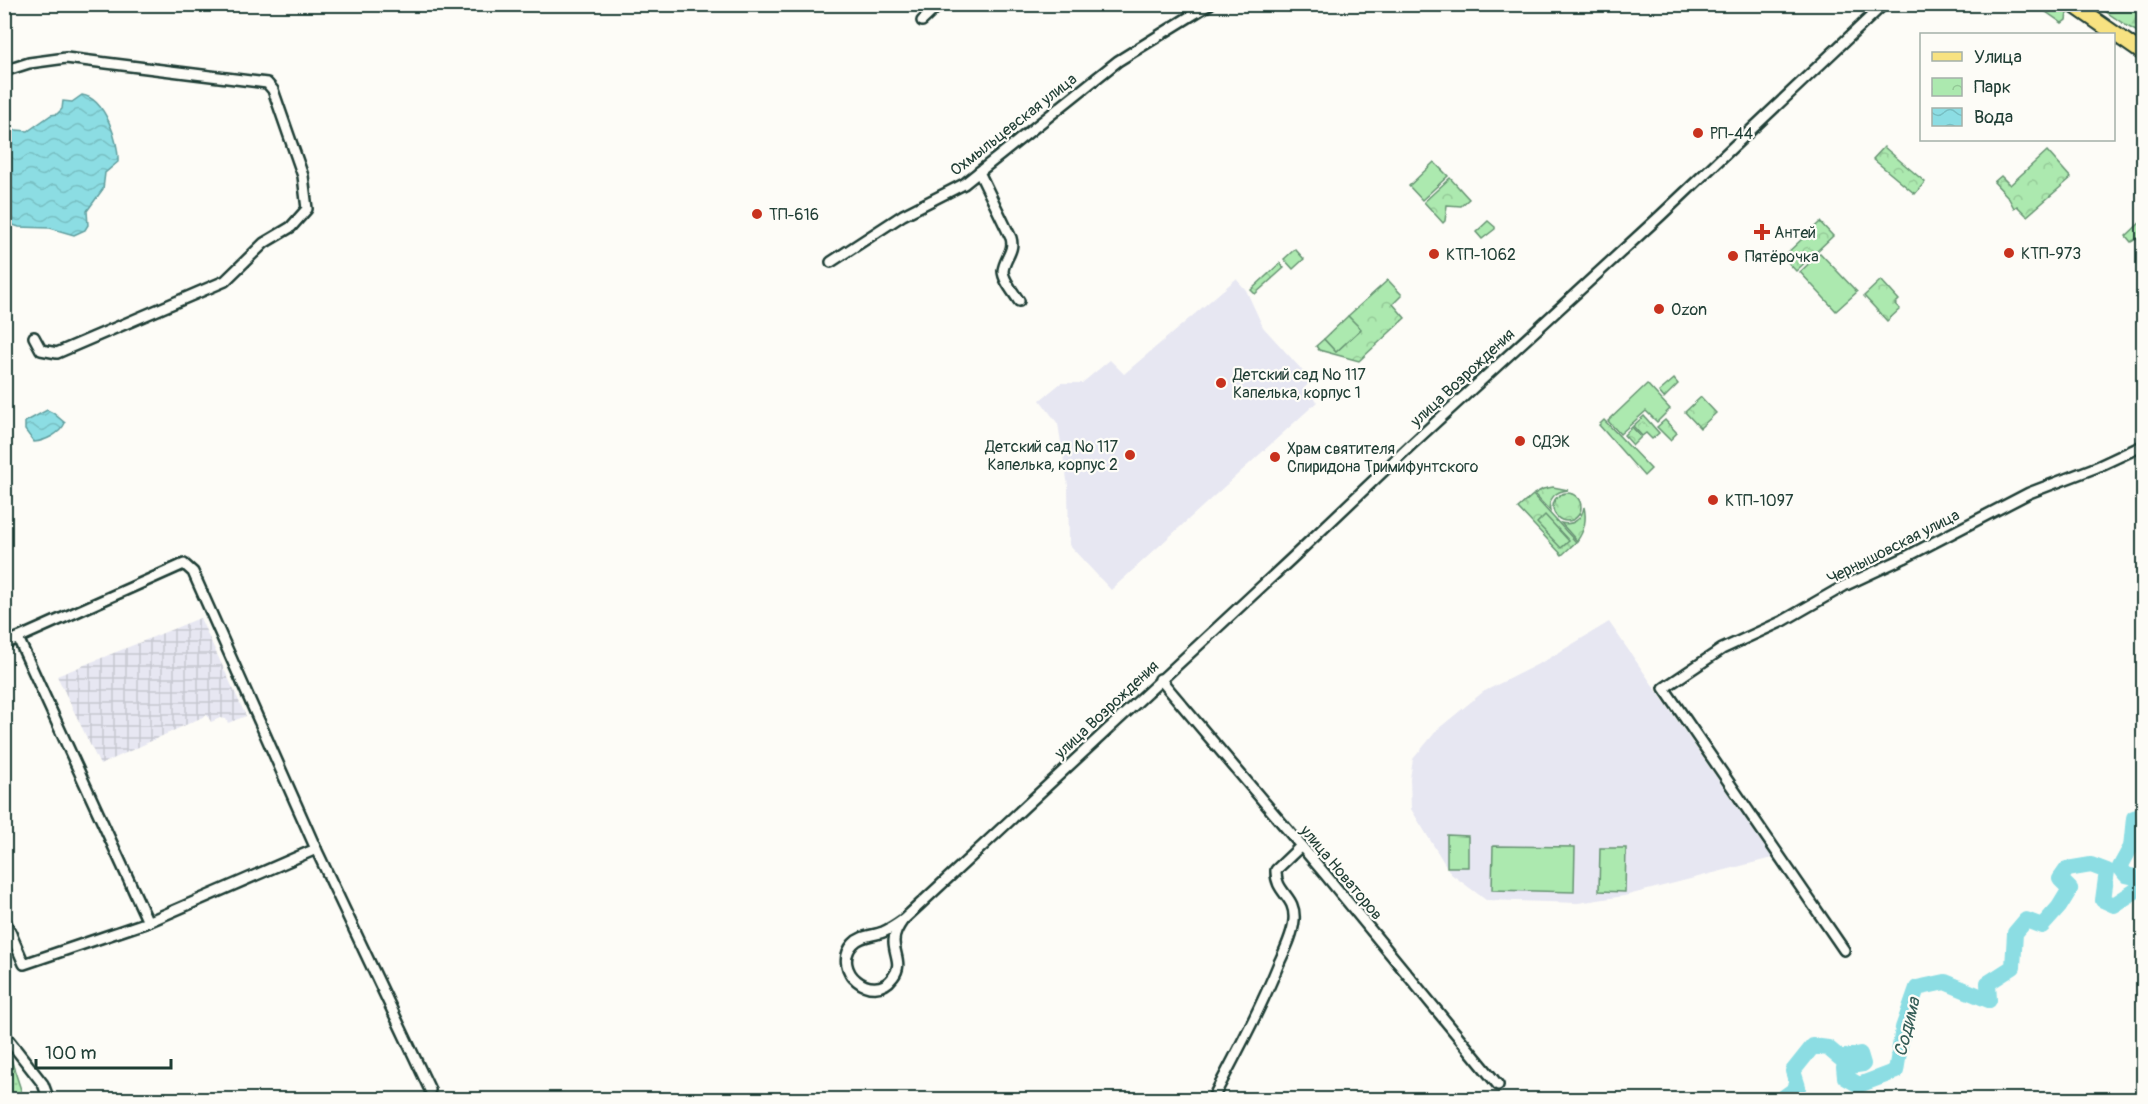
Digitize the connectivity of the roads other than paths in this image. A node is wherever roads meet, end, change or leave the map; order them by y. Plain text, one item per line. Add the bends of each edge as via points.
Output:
1 (940, 4) edge
2 (1210, 4) edge
3 (1884, 4) edge
4 (2072, 4) edge
5 (922, 21) dead end
6 (2114, 33) edge
7 (2115, 34) edge
8 (2144, 54) edge
9 (4, 71) edge
10 (979, 172) junction
11 (831, 262) dead end
12 (1019, 301) dead end
13 (34, 337) dead end
14 (2144, 446) edge
15 (18, 638) junction
16 (4, 644) edge
17 (1160, 680) junction
18 (1301, 846) junction
19 (316, 849) junction
20 (4, 918) edge
21 (903, 920) junction
22 (148, 922) junction
23 (11, 934) junction
24 (4, 945) edge
25 (1844, 950) dead end
26 (4, 1034) edge
27 (1498, 1085) dead end
28 (429, 1090) dead end
29 (48, 1100) edge
30 (1212, 1100) edge

1 - 5 street
2 - 10 street, Охмыльцевская улица via 1118,61
3 - 17 street, улица Возрождения
4 - 6 main road
7 - 8 main road
9 - 13 street via 66,58 267,83 273,90 303,176 307,209 225,281 57,354 41,351
10 - 11 street, Охмыльцевская улица
10 - 12 street via 1011,238 1003,271
14 - 25 street, Чернышовская улица via 2029,493 1844,586 1783,621 1722,649 1664,688
15 - 16 street
15 - 19 street via 184,564 194,572
15 - 22 street
17 - 18 street, улица Новаторов
17 - 21 street, улица Возрождения
18 - 27 street, улица Новаторов
18 - 30 street via 1276,870 1276,880 1294,905 1288,942 1264,1000
19 - 22 street
19 - 28 street
20 - 23 street
21 - 21 street, улица Возрождения via 853,944 847,962 858,983 877,987 893,976 898,963 894,939
22 - 23 street via 24,964
23 - 24 street
26 - 29 street via 43,1084

